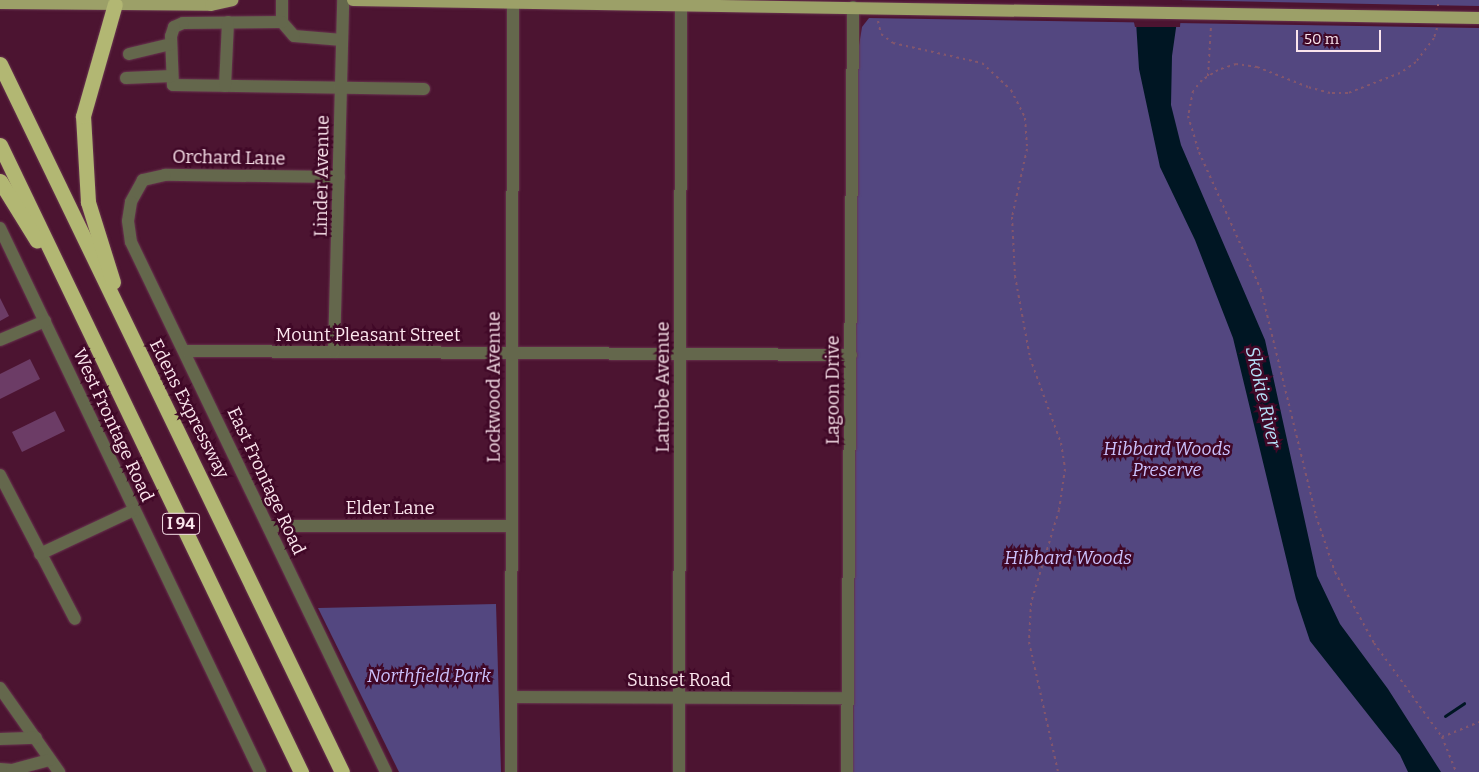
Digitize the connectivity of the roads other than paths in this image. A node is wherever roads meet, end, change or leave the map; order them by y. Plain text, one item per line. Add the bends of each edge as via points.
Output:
1 (232, 0) edge
2 (282, 0) edge
3 (343, 0) edge
4 (353, 0) edge
5 (513, 1) junction
6 (0, 3) edge
7 (681, 3) junction
8 (115, 4) junction
9 (853, 8) junction
10 (1479, 18) edge
11 (228, 22) junction
12 (282, 22) junction
13 (342, 40) junction
14 (171, 44) junction
15 (129, 54) dead end
16 (0, 64) edge
17 (172, 76) junction
18 (126, 78) dead end
19 (225, 86) junction
20 (341, 88) junction
21 (424, 89) dead end
22 (0, 145) edge
23 (340, 177) junction
24 (0, 181) edge
25 (131, 202) joint
26 (0, 228) edge
27 (3, 242) edge
28 (61, 275) junction
29 (45, 321) junction
30 (124, 322) junction
31 (0, 340) edge
32 (186, 351) junction
33 (334, 352) junction
34 (512, 353) junction
35 (680, 354) junction
36 (850, 355) junction
37 (0, 475) edge
38 (134, 510) junction
39 (268, 526) junction
40 (512, 526) junction
41 (40, 554) junction
42 (75, 619) dead end
43 (0, 688) edge
44 (511, 697) junction
45 (680, 698) junction
46 (848, 698) junction
47 (36, 738) junction
48 (0, 739) edge
49 (50, 760) junction
50 (0, 769) edge
51 (59, 772) edge
52 (260, 772) edge
53 (300, 772) edge
54 (342, 772) edge
55 (386, 772) edge
56 (511, 772) edge
57 (679, 772) edge
58 (847, 772) edge

1 - 8 main road via 211,5
2 - 12 street
3 - 13 street, Linder Avenue
4 - 5 main road
5 - 7 main road
5 - 34 street, Lockwood Avenue
6 - 8 main road
7 - 9 main road
7 - 35 street, Latrobe Avenue
8 - 30 highway via 83,116 83,160 88,202
9 - 10 main road
9 - 36 street, Lagoon Drive
11 - 12 street
11 - 14 street via 183,23 174,27
11 - 19 street
12 - 13 street via 294,36
13 - 20 street, Linder Avenue
14 - 15 street
14 - 17 street
16 - 30 highway, Edens Expressway / I 94
17 - 18 street
17 - 19 street via 173,85
19 - 20 street
20 - 21 street
20 - 23 street, Linder Avenue
22 - 28 highway, I 94
23 - 25 street, Orchard Lane via 165,175 143,180
23 - 33 street, Linder Avenue
24 - 28 highway via 19,215
25 - 32 street, East Frontage Road via 128,221 131,242
26 - 27 street, West Frontage Road
27 - 29 street, West Frontage Road
28 - 53 highway, I 94
29 - 31 street
29 - 38 street, West Frontage Road
30 - 54 highway, Edens Expressway / I 94 via 192,456
32 - 33 street, Mount Pleasant Street
32 - 39 street, East Frontage Road
33 - 34 street, Mount Pleasant Street
34 - 35 street, Mount Pleasant Street
34 - 40 street, Lockwood Avenue
35 - 36 street, Mount Pleasant Street
35 - 45 street, Latrobe Avenue
36 - 46 street, Lagoon Drive
37 - 41 street
38 - 41 street
38 - 52 street, West Frontage Road
39 - 40 street, Elder Lane
39 - 55 street, East Frontage Road
40 - 44 street, Lockwood Avenue
41 - 42 street
43 - 47 street
44 - 45 street, Sunset Road
44 - 56 street, Lockwood Avenue
45 - 46 street, Sunset Road
45 - 57 street, Latrobe Avenue
46 - 58 street, Lagoon Drive
47 - 48 street
47 - 49 street
49 - 50 street
49 - 51 street

